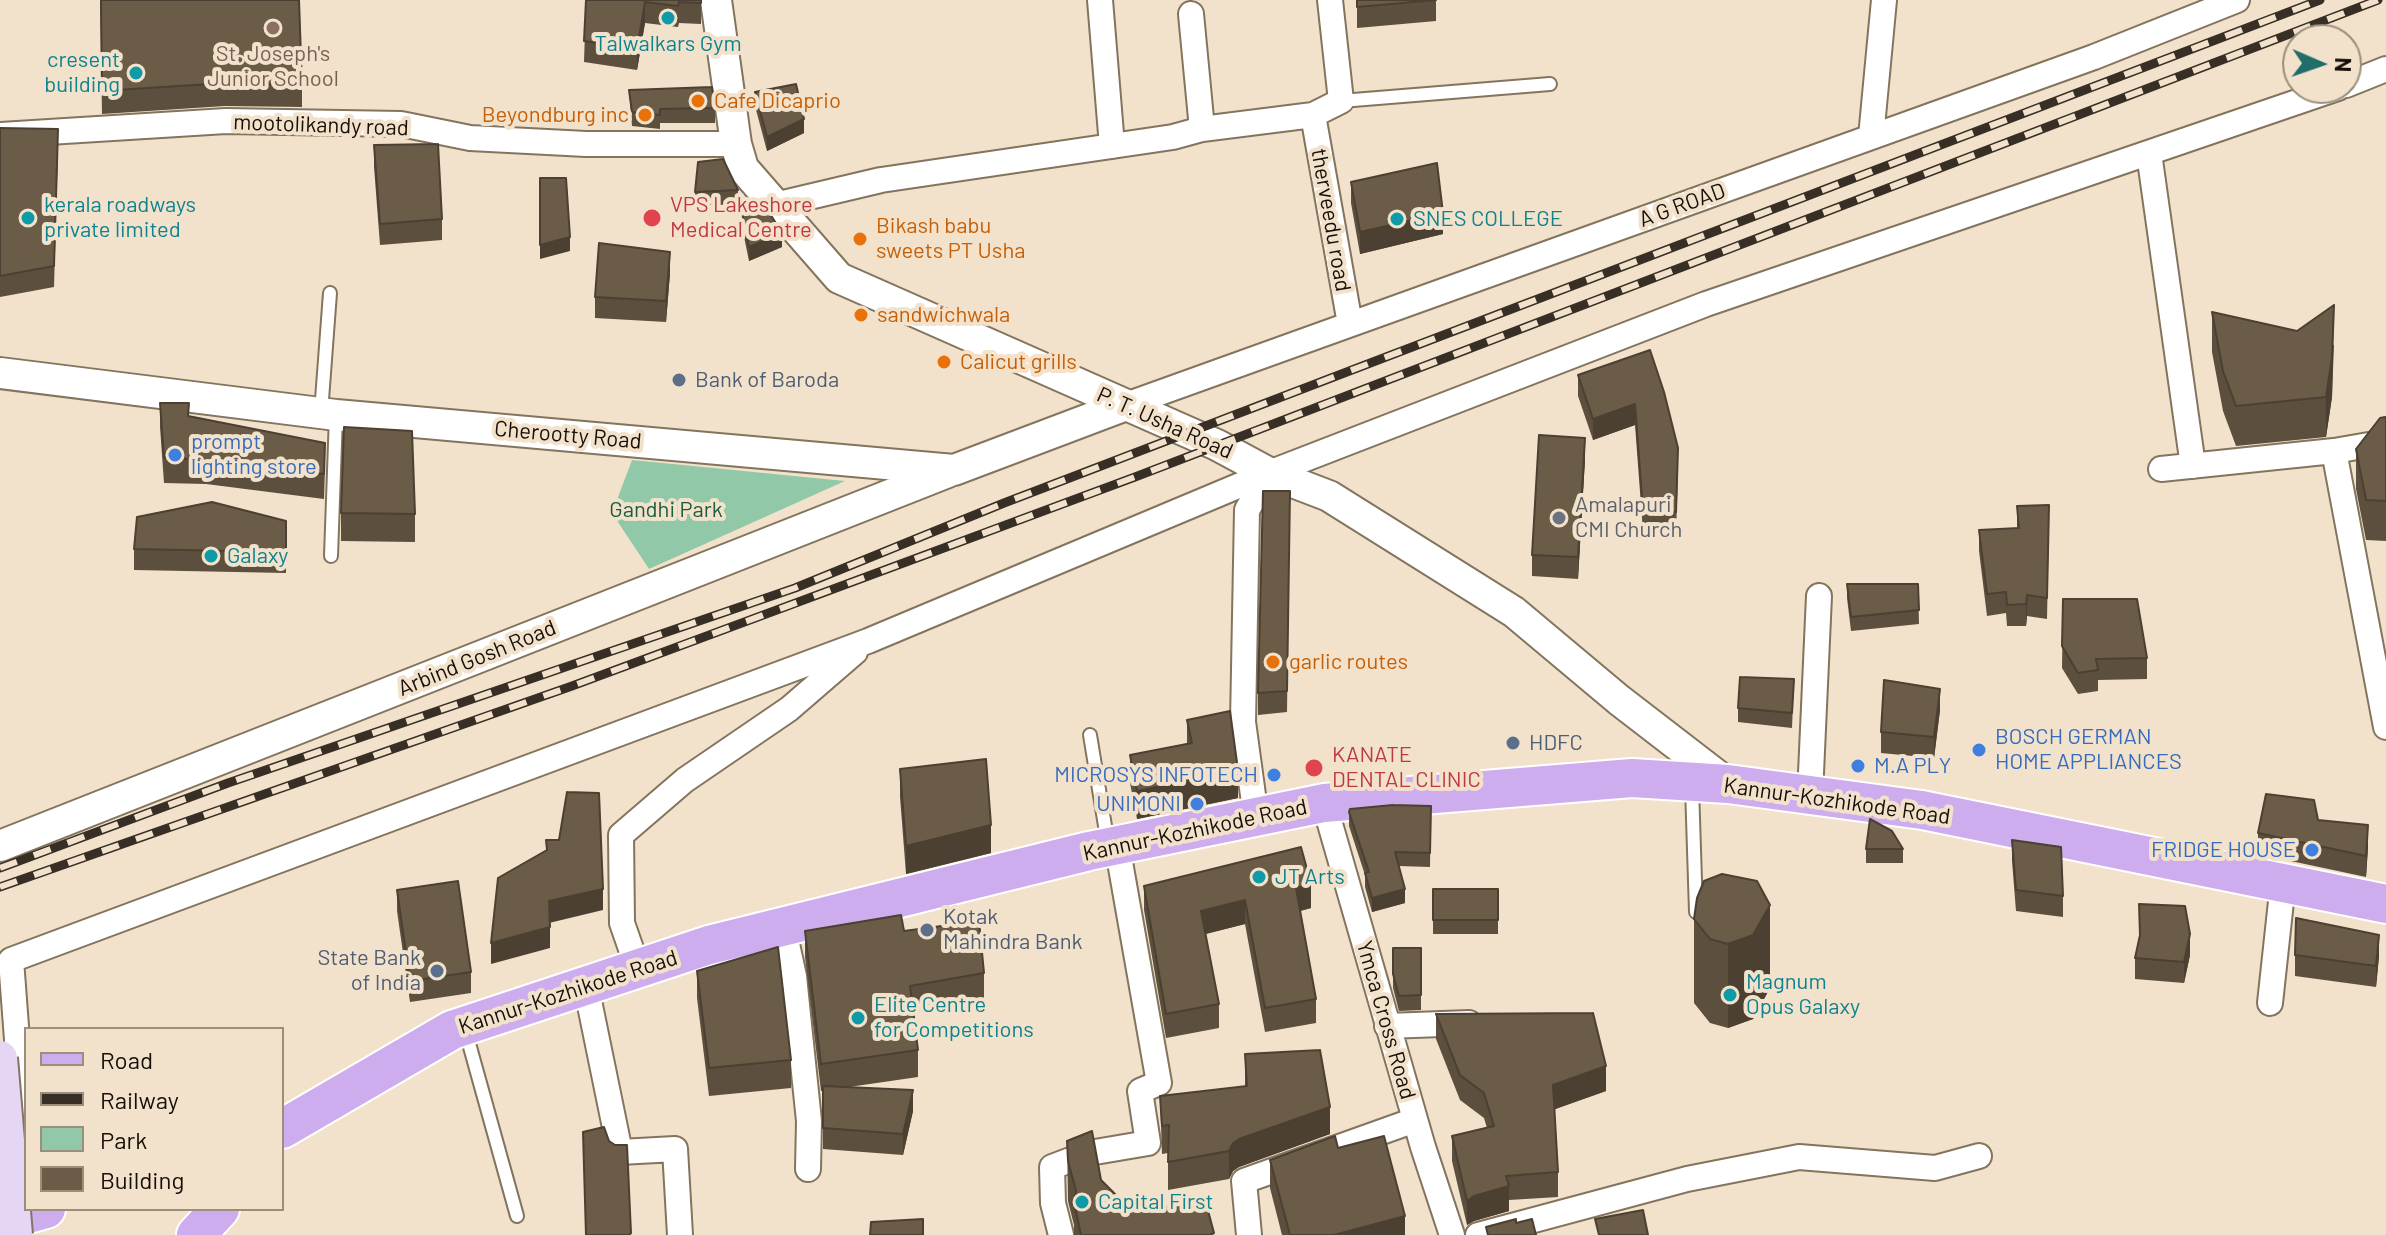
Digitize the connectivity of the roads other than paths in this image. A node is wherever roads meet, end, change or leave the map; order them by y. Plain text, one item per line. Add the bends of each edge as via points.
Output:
1 (716, 0) edge
2 (1100, 0) edge
3 (1330, 0) edge
4 (1884, 0) edge
5 (2237, 0) edge
6 (1191, 14) dead end
7 (2386, 69) edge
8 (2362, 79) edge
9 (1550, 84) dead end
10 (1341, 101) junction
11 (2291, 104) edge
12 (1313, 115) junction
13 (1202, 129) junction
14 (0, 135) edge
15 (1871, 137) junction
16 (736, 144) junction
17 (1112, 146) junction
18 (2149, 153) junction
19 (775, 205) junction
20 (330, 293) dead end
21 (1350, 324) junction
22 (0, 373) edge
23 (1126, 405) junction
24 (328, 414) junction
25 (2386, 442) edge
26 (2334, 451) junction
27 (2193, 466) junction
28 (2161, 469) dead end
29 (954, 470) junction
30 (1269, 473) junction
31 (331, 556) dead end
32 (1819, 596) dead end
33 (868, 641) junction
34 (2386, 727) edge
35 (1090, 735) dead end
36 (1710, 784) junction
37 (1810, 795) junction
38 (1324, 803) junction
39 (1256, 817) junction
40 (0, 846) edge
41 (1113, 846) junction
42 (2283, 883) junction
43 (2386, 904) edge
44 (1696, 912) edge
45 (783, 926) junction
46 (638, 969) junction
47 (586, 986) junction
48 (2270, 1003) dead end
49 (1498, 1022) edge
50 (465, 1026) junction
51 (1387, 1026) junction
52 (0, 1058) edge
53 (1415, 1120) junction
54 (284, 1128) edge
55 (24, 1132) edge
56 (1979, 1156) dead end
57 (808, 1169) dead end
58 (218, 1211) edge
59 (517, 1216) dead end
60 (24, 1217) edge
61 (196, 1235) edge
62 (680, 1235) edge
63 (1061, 1235) edge
64 (1249, 1235) edge
65 (1452, 1235) edge
66 (1478, 1235) edge

1 - 16 street, P. T. Usha Road
2 - 17 street
3 - 10 street
4 - 15 street
5 - 15 street, A G ROAD
6 - 13 street
7 - 8 street
9 - 10 lane
10 - 12 street
11 - 18 street
12 - 13 street
12 - 21 street, therveedu road
13 - 17 street
14 - 16 street, mootolikandy road via 226,121 401,124 470,138 571,144
15 - 21 street, A G ROAD
16 - 19 street, P. T. Usha Road via 743,168
17 - 19 street via 881,180
18 - 27 street
18 - 30 street via 1706,304
19 - 23 street, P. T. Usha Road via 839,278
20 - 24 lane
21 - 23 street, A G ROAD
22 - 24 street, Cherootty Road
23 - 29 street, Cherootty Road
23 - 30 street, P. T. Usha Road
24 - 29 street, Cherootty Road
24 - 31 lane
25 - 26 street
26 - 27 street
26 - 34 street
27 - 28 street
29 - 40 street, Arbind Gosh Road
30 - 33 street
30 - 36 street, P. T. Usha Road via 1329,496 1514,612
30 - 39 street via 1247,510 1243,722
32 - 37 street
33 - 46 street via 789,709 685,780 621,835 622,923
33 - 55 street via 11,960
35 - 41 lane
36 - 37 main road, Kannur-Kozhikode Road
36 - 38 main road, Kannur-Kozhikode Road via 1632,778
36 - 44 lane
37 - 42 main road, Kannur-Kozhikode Road via 1922,810
38 - 39 main road, Kannur-Kozhikode Road
38 - 51 street, Ymca Cross Road
39 - 41 main road, Kannur-Kozhikode Road
41 - 45 main road, Kannur-Kozhikode Road
41 - 63 street via 1159,1083 1140,1091 1148,1143 1089,1153 1052,1167
42 - 43 main road, Kannur-Kozhikode Road
42 - 48 street
45 - 46 main road, Kannur-Kozhikode Road
45 - 57 street via 794,976 809,1121
46 - 47 main road, Kannur-Kozhikode Road
47 - 50 main road, Kannur-Kozhikode Road
47 - 62 street via 620,1152 675,1149
49 - 51 street
50 - 54 main road, Kannur-Kozhikode Road
50 - 59 lane
51 - 53 street, Ymca Cross Road
52 - 60 main road, bridge
53 - 64 street via 1244,1181
53 - 65 street, Ymca Cross Road
56 - 66 street via 1935,1168 1799,1157 1687,1179
58 - 61 main road

